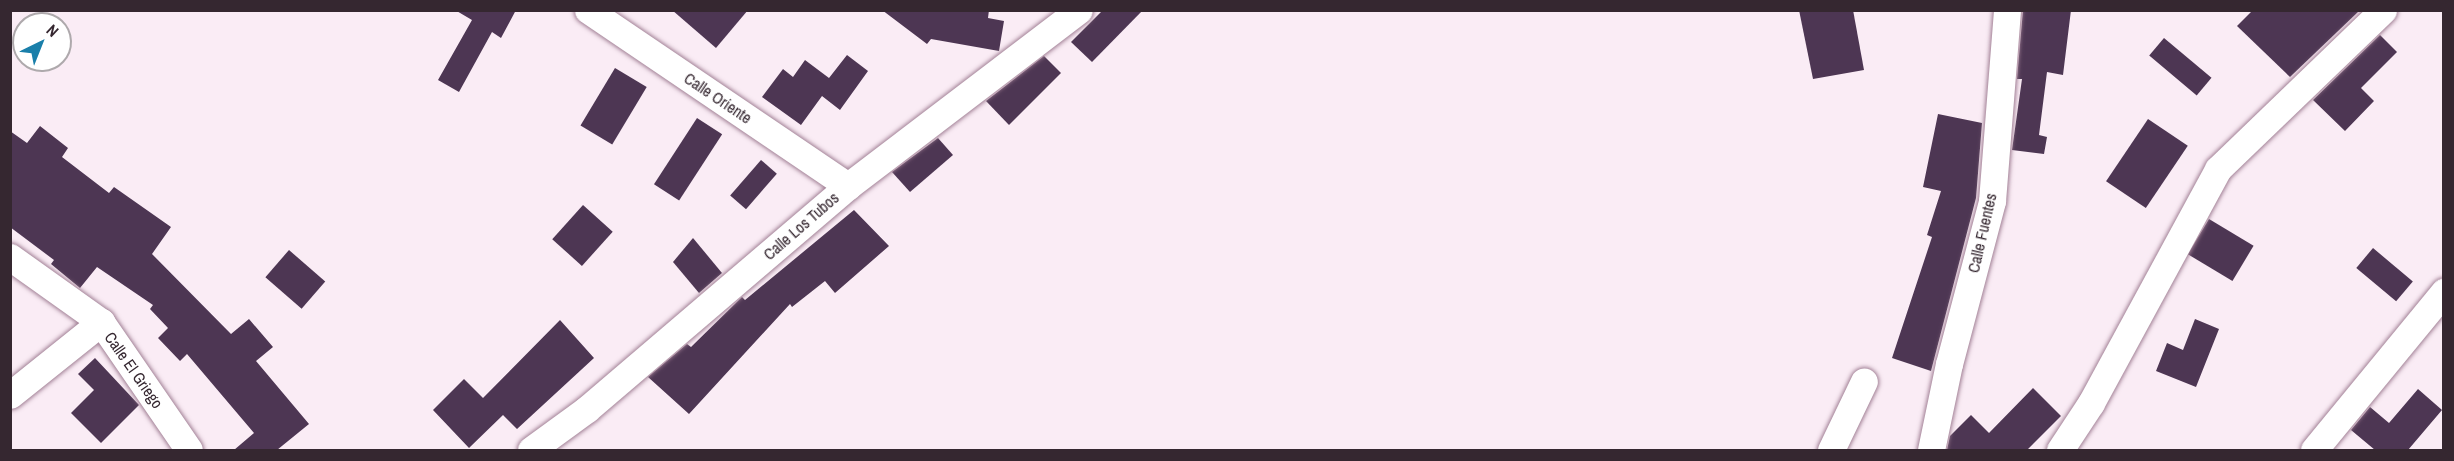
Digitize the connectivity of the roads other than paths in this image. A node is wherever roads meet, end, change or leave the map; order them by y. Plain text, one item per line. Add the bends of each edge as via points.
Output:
1 (588, 10) edge
2 (1079, 10) edge
3 (2007, 10) edge
4 (2383, 10) edge
5 (848, 186) junction
6 (10, 257) edge
7 (2444, 292) edge
8 (101, 322) junction
9 (1864, 381) dead end
10 (10, 395) edge
11 (189, 450) edge
12 (531, 450) edge
13 (1831, 450) edge
14 (1931, 450) edge
15 (2060, 450) edge
16 (2314, 450) edge

1 - 5 street, Calle Oriente
2 - 5 street, Calle Los Tubos
3 - 14 street, Calle Fuentes via 1992,201
4 - 15 street via 2218,169 2091,403
5 - 12 street, Calle Los Tubos via 587,409
6 - 8 street, Calle El Griego
7 - 16 street
8 - 10 street
8 - 11 street, Calle El Griego
9 - 13 street

